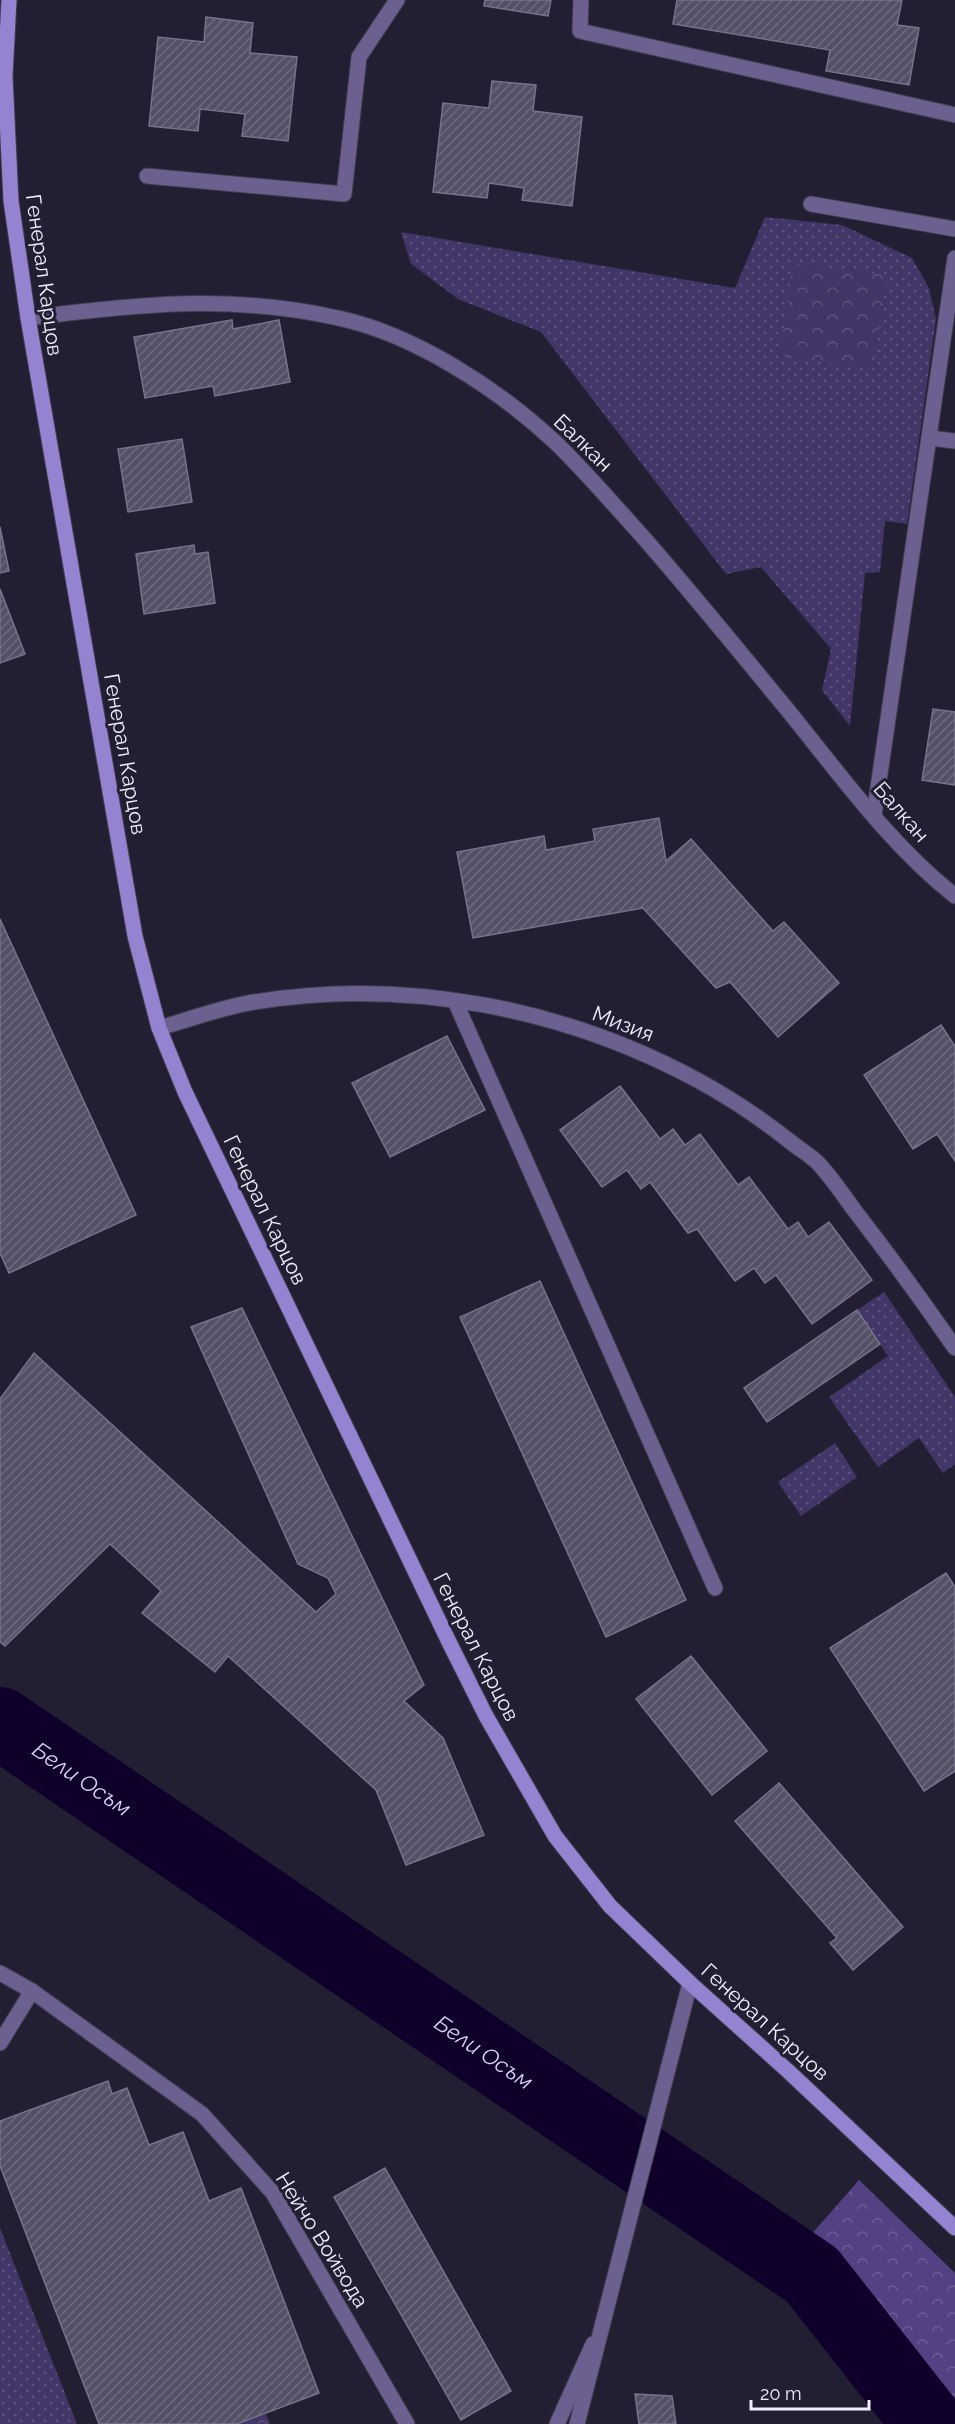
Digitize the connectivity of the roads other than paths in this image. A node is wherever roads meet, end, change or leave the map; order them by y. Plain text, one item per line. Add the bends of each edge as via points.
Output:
1 (9, 0) edge
2 (397, 0) edge
3 (581, 0) edge
4 (955, 115) edge
5 (147, 176) dead end
6 (811, 204) dead end
7 (955, 229) edge
8 (955, 258) edge
9 (28, 318) junction
10 (930, 438) junction
11 (955, 441) edge
12 (874, 815) junction
13 (955, 896) edge
14 (455, 1001) junction
15 (159, 1028) junction
16 (955, 1348) edge
17 (715, 1588) dead end
18 (0, 1973) edge
19 (690, 1983) junction
20 (32, 1991) junction
21 (0, 2043) edge
22 (955, 2228) edge
23 (603, 2322) junction
24 (407, 2424) edge
25 (557, 2424) edge
26 (577, 2424) edge

1 - 9 main road, Генерал Карцов via 5,76 11,201
2 - 5 street via 359,57 344,194
3 - 4 street via 580,32
6 - 7 street
8 - 10 street
9 - 12 street, Балкан via 184,302 237,303 340,318 385,332 428,352 507,403 554,441 596,484 684,584
9 - 15 main road, Генерал Карцов via 135,936
10 - 11 street
10 - 12 street
12 - 13 street, Балкан
14 - 15 street, Мизия via 376,994 314,995 253,1002
14 - 16 street, Мизия via 549,1020 617,1042 692,1077 772,1127 818,1163 912,1284
14 - 17 street
15 - 19 main road, Генерал Карцов via 185,1092 486,1716 555,1836 610,1906
18 - 20 street, Нейчо Войвода
19 - 22 main road, Генерал Карцов
19 - 23 street
20 - 21 street
20 - 24 street, Нейчо Войвода via 202,2114 273,2193
23 - 25 street
23 - 26 street

